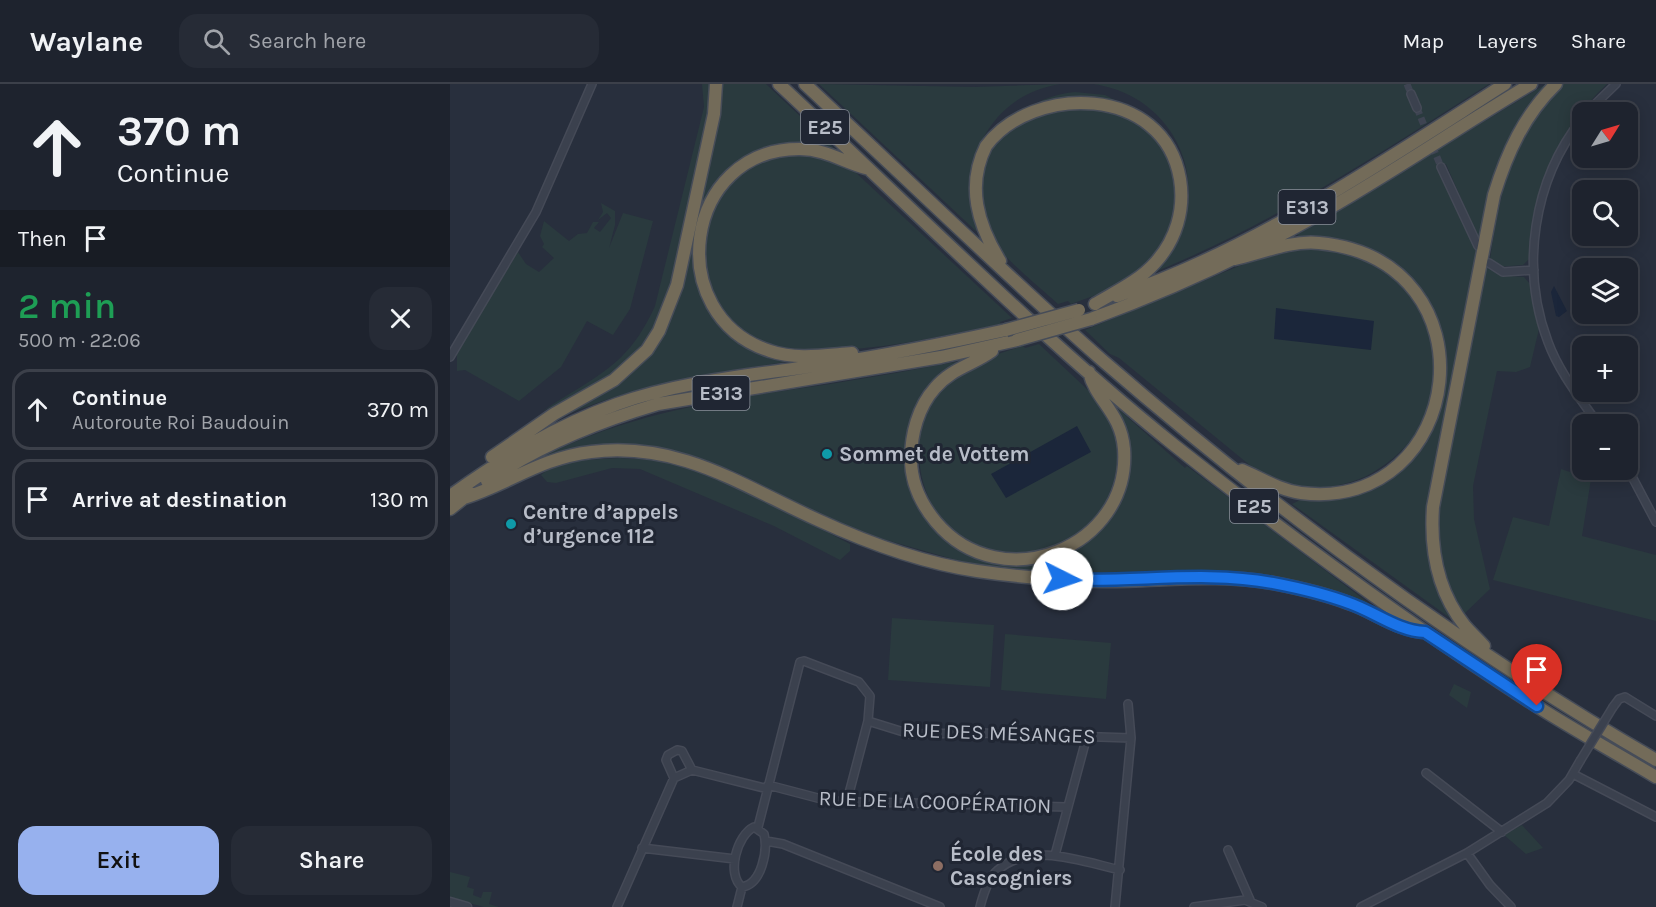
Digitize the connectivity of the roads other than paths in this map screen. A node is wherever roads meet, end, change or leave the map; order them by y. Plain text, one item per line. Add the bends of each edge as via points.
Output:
1 (592, 84) edge
2 (716, 84) edge
3 (779, 84) edge
4 (806, 84) edge
5 (1505, 84) edge
6 (1532, 84) edge
7 (1556, 84) edge
8 (1616, 84) edge
9 (1091, 90) dead end
10 (1411, 94) tunnel mouth
11 (1036, 97) dead end
12 (1597, 102) edge
13 (1417, 108) tunnel mouth
14 (1572, 134) edge
15 (1442, 167) tunnel mouth
16 (871, 170) junction
17 (1478, 246) dead end
18 (1235, 259) junction
19 (1489, 263) dead end
20 (1534, 270) junction
21 (1008, 275) junction
22 (1095, 304) junction
23 (999, 345) junction
24 (876, 356) junction
25 (450, 357) edge
26 (1088, 371) junction
27 (1591, 414) edge
28 (1226, 464) junction
29 (1634, 480) edge
30 (450, 490) edge
31 (450, 496) edge
32 (464, 498) junction
33 (450, 509) edge
34 (1656, 522) edge
35 (1425, 632) junction
36 (1492, 657) junction
37 (1128, 704) dead end
38 (1656, 716) edge
39 (868, 721) junction
40 (1087, 736) junction
41 (1131, 738) junction
42 (1656, 760) edge
43 (692, 770) junction
44 (1426, 773) dead end
45 (1573, 774) junction
46 (1656, 777) edge
47 (674, 778) junction
48 (768, 787) junction
49 (847, 801) junction
50 (1067, 807) junction
51 (1656, 817) edge
52 (758, 827) junction
53 (1502, 832) junction
54 (766, 841) junction
55 (642, 848) junction
56 (1228, 850) dead end
57 (1467, 853) junction
58 (1055, 855) junction
59 (735, 859) junction
60 (1120, 870) junction
61 (742, 887) junction
62 (1250, 900) junction
63 (450, 902) edge
64 (467, 907) edge
65 (617, 907) edge
66 (737, 907) edge
67 (939, 907) edge
68 (980, 907) edge
69 (1115, 907) edge
70 (1194, 907) edge
71 (1262, 907) edge
72 (1361, 907) edge
73 (1511, 907) edge

1 - 25 street via 536,212
2 - 30 highway via 714,114 677,285 647,350 614,380 554,414
3 - 16 highway, E25
4 - 21 highway, E25
5 - 22 highway, E313 via 1312,204 1188,269
6 - 18 highway, E313 via 1316,216
7 - 36 highway via 1510,146 1500,176 1433,507 1431,535 1440,580 1464,626
8 - 12 street
9 - 22 highway via 1125,101 1155,124 1174,154 1182,203 1175,233 1155,263
10 - 13 street
11 - 21 highway via 1006,117 992,135 980,157 975,188 978,216
14 - 20 street via 1559,154 1538,212
15 - 17 street
16 - 24 highway via 834,155 799,149 747,163 724,183 707,209 698,238 698,258 700,274 717,314 753,345 787,356
16 - 26 highway, E25
18 - 23 highway, E313, bridge via 1091,319
18 - 28 highway via 1317,242 1358,250 1378,259 1411,287 1427,309 1436,332 1442,375 1439,395 1422,437 1397,464 1360,486 1318,494 1299,493
19 - 20 street via 1503,272
20 - 27 street via 1547,341
21 - 28 highway, E25
22 - 24 highway, E313, bridge via 1006,330
23 - 26 highway via 950,373 934,388 922,406 911,447 911,469 930,515 945,532 979,554 1003,560 1048,556 1088,532 1112,501 1124,450 1111,409 1091,383
23 - 32 highway, E313 via 658,404 550,443
24 - 31 highway, E313 via 695,384 618,404 543,436
26 - 35 highway, E25 via 1173,444
28 - 36 highway, E25 via 1400,596
29 - 34 street
32 - 33 highway, E313
32 - 35 highway via 527,469 562,458 591,452 645,451 711,468 853,535 940,563 975,570 1107,581 1182,577 1272,583 1350,603 1410,631
35 - 46 highway, E25 via 1537,706
36 - 42 highway, E25
37 - 41 street
38 - 45 street, bridge via 1625,698 1619,699
39 - 40 street, RUE DES MÉSANGES via 910,734
39 - 48 street via 871,701 863,685 810,662 800,662
39 - 49 street
40 - 41 street, RUE DES MÉSANGES
40 - 50 street
41 - 60 street
43 - 47 street
43 - 47 street via 682,751 676,750 666,760
43 - 48 street, RUE DE LA COOPÉRATION
44 - 53 street
45 - 51 street
45 - 53 street via 1553,800
47 - 55 street
48 - 49 street, RUE DE LA COOPÉRATION via 819,800
48 - 52 street
49 - 50 street, RUE DE LA COOPÉRATION
50 - 58 street
52 - 54 street
52 - 59 street via 747,832
53 - 57 street
54 - 61 street via 759,871 751,884
54 - 67 street via 783,844
55 - 59 street
55 - 65 street
56 - 62 street
57 - 72 street
57 - 73 street
58 - 60 street
58 - 68 street via 1013,860 997,870
59 - 61 street via 736,878
60 - 69 street
61 - 66 street
62 - 70 street
62 - 71 street
63 - 64 street

